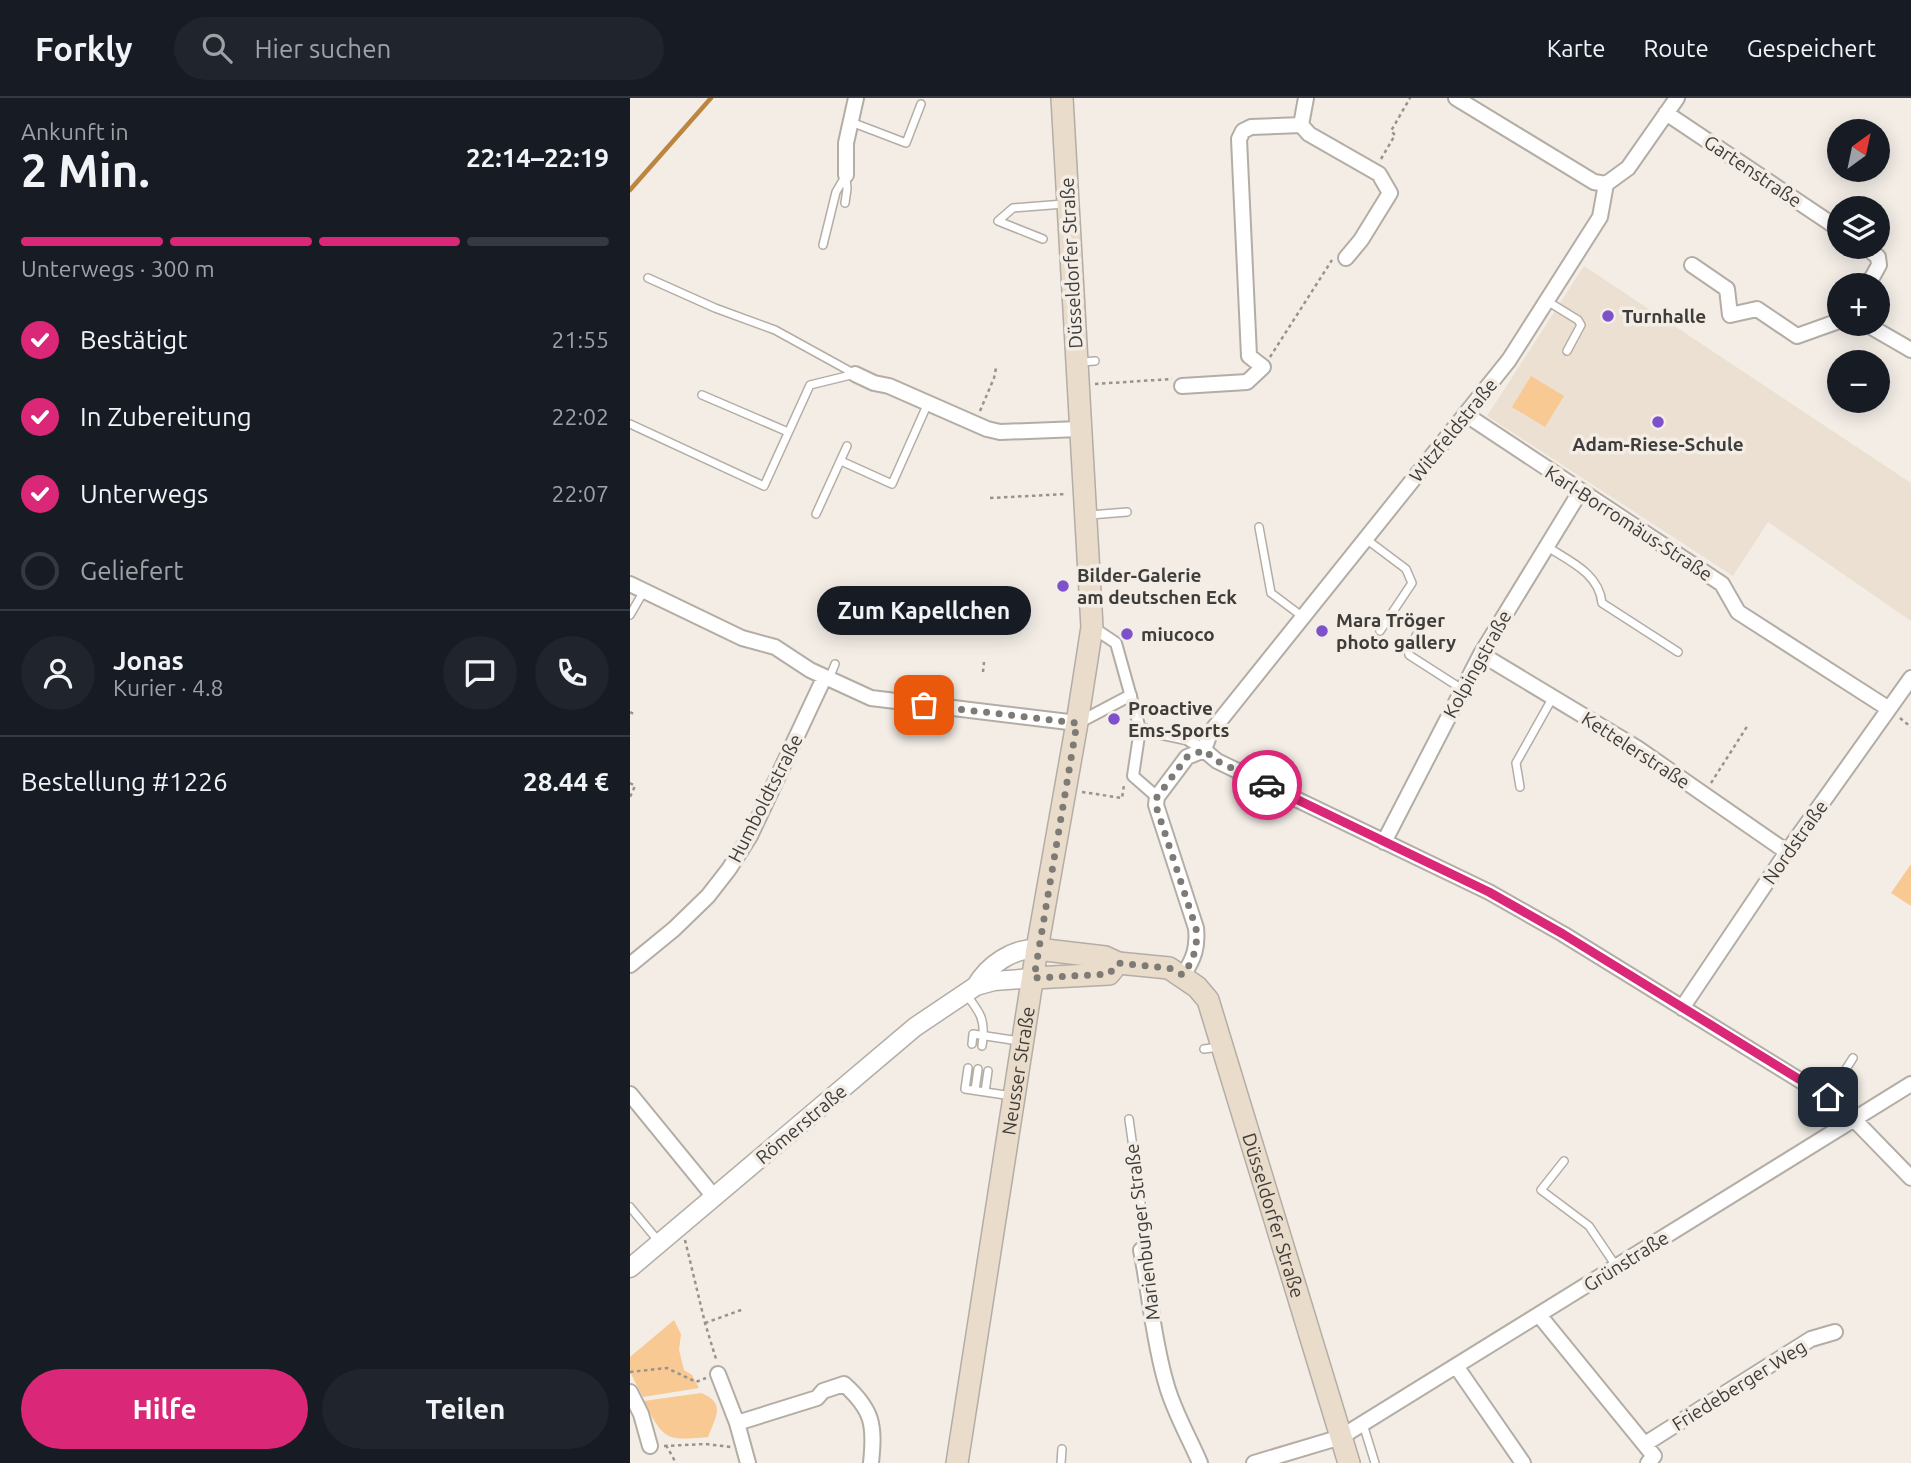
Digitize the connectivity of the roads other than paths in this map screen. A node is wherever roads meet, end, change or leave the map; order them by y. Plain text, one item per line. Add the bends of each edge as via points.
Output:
1 (856, 98) edge
2 (1062, 98) edge
3 (1306, 98) edge
4 (1456, 98) edge
5 (1677, 98) edge
6 (920, 104) dead end
7 (1666, 113) junction
8 (850, 122) junction
9 (1301, 125) junction
10 (846, 175) junction
11 (1606, 184) junction
12 (845, 203) dead end
13 (1068, 204) junction
14 (1827, 221) edge
15 (1043, 239) dead end
16 (823, 246) dead end
17 (1346, 258) road end
18 (1692, 265) dead end
19 (648, 278) dead end
20 (1547, 300) junction
21 (1827, 325) edge
22 (1887, 336) edge
23 (1911, 350) edge
24 (1567, 352) dead end
25 (855, 374) junction
26 (1182, 386) road end
27 (702, 395) dead end
28 (929, 403) junction
29 (1465, 414) junction
30 (630, 424) edge
31 (1079, 429) junction
32 (788, 432) junction
33 (847, 446) dead end
34 (841, 461) junction
35 (1580, 492) junction
36 (1127, 512) dead end
37 (816, 514) dead end
38 (1086, 515) junction
39 (1259, 527) dead end
40 (1366, 538) junction
41 (1546, 546) junction
42 (1088, 552) joint
43 (630, 584) edge
44 (644, 591) junction
45 (630, 615) edge
46 (1303, 617) junction
47 (1091, 627) junction
48 (1420, 629) dead end
49 (1380, 631) dead end
50 (1678, 652) dead end
51 (1480, 654) junction
52 (835, 664) dead end
53 (1911, 678) edge
54 (826, 679) junction
55 (1462, 689) junction
56 (1131, 695) junction
57 (1553, 696) junction
58 (1889, 709) junction
59 (1077, 723) junction
60 (1140, 729) junction
61 (1204, 750) junction
62 (1520, 787) dead end
63 (1157, 797) junction
64 (1384, 842) junction
65 (1787, 852) junction
66 (1037, 949) junction
67 (1118, 963) junction
68 (630, 965) edge
69 (1183, 975) junction
70 (1034, 978) junction
71 (970, 989) junction
72 (1682, 1008) junction
73 (983, 1035) junction
74 (993, 1037) junction
75 (1023, 1042) junction
76 (972, 1044) dead end
77 (982, 1046) dead end
78 (992, 1047) dead end
79 (1853, 1058) dead end
80 (968, 1068) dead end
81 (978, 1069) dead end
82 (988, 1071) dead end
83 (1911, 1084) edge
84 (975, 1090) junction
85 (985, 1092) junction
86 (630, 1094) edge
87 (1015, 1097) junction
88 (1828, 1097) junction
89 (1854, 1118) junction
90 (1129, 1119) dead end
91 (1564, 1161) dead end
92 (1911, 1178) edge
93 (715, 1198) junction
94 (630, 1207) edge
95 (661, 1243) junction
96 (1141, 1250) joint
97 (1616, 1267) junction
98 (630, 1268) edge
99 (1539, 1315) junction
100 (1835, 1332) dead end
101 (1456, 1366) junction
102 (718, 1374) road end
103 (630, 1392) edge
104 (737, 1423) junction
105 (1363, 1424) junction
106 (1341, 1437) junction
107 (1645, 1444) junction
108 (650, 1446) road end
109 (1062, 1449) dead end
110 (747, 1456) edge
111 (871, 1463) edge
112 (957, 1463) edge
113 (1061, 1463) edge
114 (1200, 1463) edge
115 (1254, 1463) edge
116 (1349, 1463) edge
117 (1375, 1463) edge
118 (1523, 1463) edge
119 (1648, 1463) edge

1 - 8 street
2 - 13 main road, Düsseldorfer Straße
3 - 9 street
4 - 11 street via 1594,182
5 - 7 street
6 - 8 lane via 906,143
7 - 11 street via 1628,168
7 - 14 street, Gartenstraße
8 - 10 street
9 - 17 street via 1379,174 1390,193
9 - 26 street via 1251,127 1242,131 1239,139 1250,356 1263,367 1247,382
10 - 12 lane
10 - 16 lane via 836,192
11 - 20 street, Witzfeldstraße via 1600,217
13 - 15 lane via 1013,208 998,221
13 - 31 main road, Düsseldorfer Straße via 1086,362 1077,385
18 - 21 street via 1727,289 1730,315 1756,309 1797,336
19 - 25 lane via 775,330
20 - 24 lane via 1581,325
20 - 29 street, Witzfeldstraße via 1509,360
22 - 23 street
25 - 28 street
25 - 32 lane via 810,385
27 - 32 lane
28 - 31 street via 1000,432
28 - 34 lane via 892,484
29 - 35 street, Karl-Borromäus-Straße
29 - 40 street, Witzfeldstraße
30 - 32 lane via 764,486
31 - 38 main road, Düsseldorfer Straße
33 - 34 lane
34 - 37 lane
35 - 41 street, Kolpingstraße
35 - 58 street, Karl-Borromäus-Straße via 1722,584 1738,612
36 - 38 lane
38 - 42 main road, Düsseldorfer Straße
39 - 46 lane via 1271,593
40 - 46 street, Witzfeldstraße
40 - 49 lane via 1406,569 1412,583
41 - 50 lane via 1593,578 1602,603
41 - 51 street, Kolpingstraße
42 - 47 main road, Neusser Straße
43 - 44 street
44 - 45 lane
44 - 54 street via 741,638 775,647
46 - 61 street, Witzfeldstraße via 1210,733
47 - 56 street via 1116,643
47 - 59 main road, Neusser Straße
48 - 55 lane via 1409,655
51 - 55 street, Kolpingstraße
51 - 57 street, Kettelerstraße
52 - 54 lane
53 - 58 street, Nordstraße
54 - 59 street via 871,698
54 - 68 street, Humboldtstraße via 750,836 729,869 699,904
55 - 64 street, Kolpingstraße
56 - 59 street
56 - 60 street
57 - 62 lane via 1516,763
57 - 65 street, Kettelerstraße
58 - 65 street, Nordstraße
59 - 66 main road, Neusser Straße
60 - 61 street via 1187,740
60 - 63 street via 1133,776
61 - 63 street via 1187,757
61 - 64 street via 1217,761
63 - 69 street via 1156,806 1196,928 1198,945
64 - 72 street via 1499,898
65 - 72 street, Nordstraße
66 - 67 main road, Düsseldorfer Straße via 1105,957
66 - 70 main road, Neusser Straße
66 - 71 street, Römerstraße via 1006,957
67 - 69 main road, Düsseldorfer Straße via 1169,968
67 - 70 main road, Düsseldorfer Straße via 1109,974
69 - 106 main road, Düsseldorfer Straße via 1208,1000 1213,1048
70 - 71 street, Römerstraße via 994,981
70 - 75 main road, Neusser Straße
71 - 73 lane via 985,1025
71 - 93 street, Römerstraße via 915,1027
72 - 88 street
73 - 74 lane
73 - 76 lane via 973,1034
73 - 77 lane
74 - 75 lane
74 - 78 lane
75 - 87 main road, Neusser Straße
79 - 88 lane
80 - 84 lane via 965,1089
81 - 84 lane
82 - 85 lane
83 - 89 street, Grünstraße
84 - 85 lane
85 - 87 lane
86 - 93 street
87 - 112 main road, Neusser Straße
88 - 89 street
89 - 92 street
89 - 97 street, Grünstraße
90 - 96 lane, Marienburger Straße via 1144,1225
91 - 97 lane via 1541,1190 1588,1226
93 - 95 street, Römerstraße
94 - 95 lane
95 - 98 street, Römerstraße
96 - 114 street, Marienburger Straße via 1166,1387
97 - 99 street, Grünstraße
99 - 101 street, Grünstraße
99 - 107 street
100 - 107 street, Friedeberger Weg via 1811,1339
101 - 105 street, Grünstraße
101 - 118 street
102 - 104 street
103 - 108 street
104 - 110 street
104 - 111 street via 817,1398 844,1384 871,1416
105 - 106 street, Grünstraße
105 - 117 lane
106 - 115 street
106 - 116 main road, Düsseldorfer Straße
107 - 119 street via 1654,1456
109 - 113 lane

